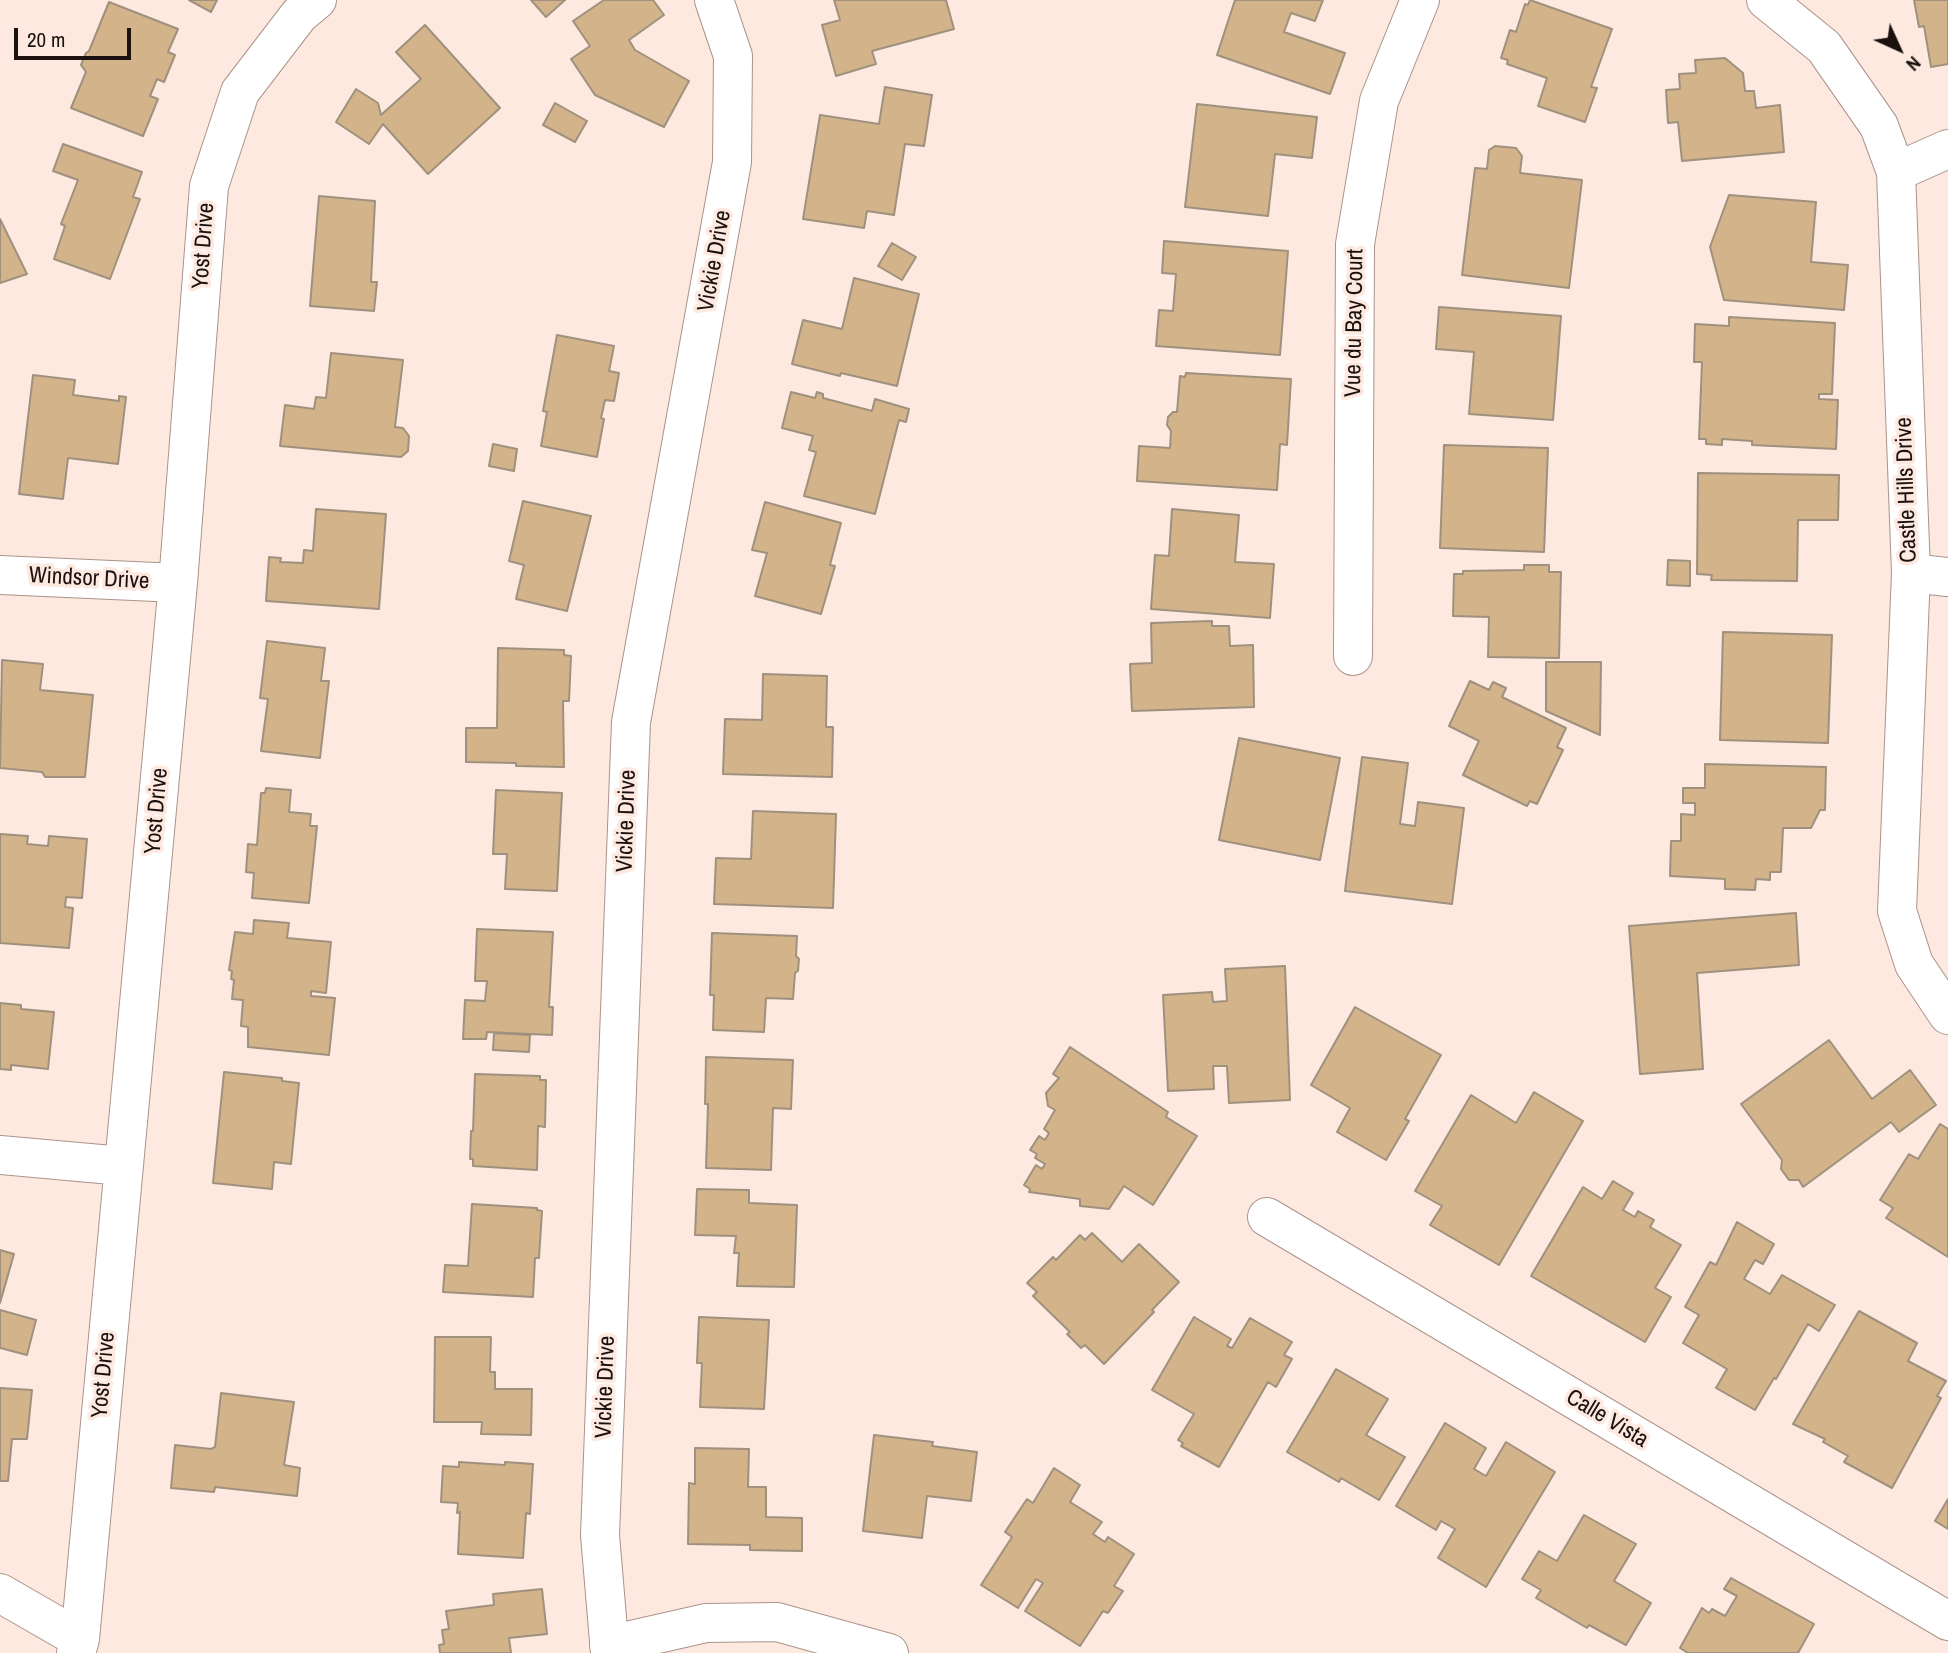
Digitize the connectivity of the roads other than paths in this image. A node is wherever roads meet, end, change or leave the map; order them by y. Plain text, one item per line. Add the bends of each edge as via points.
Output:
1 (317, 0) edge
2 (714, 0) edge
3 (1420, 0) edge
4 (1766, 0) edge
5 (1948, 149) edge
6 (1896, 172) junction
7 (1910, 573) junction
8 (0, 575) edge
9 (1948, 577) edge
10 (178, 583) junction
11 (1353, 656) dead end
12 (1948, 1015) edge
13 (0, 1155) edge
14 (123, 1166) junction
15 (1266, 1217) dead end
16 (0, 1593) edge
17 (1948, 1621) edge
18 (78, 1646) edge
19 (610, 1649) edge
20 (889, 1653) edge

1 - 10 street, Yost Drive via 299,15 240,92 209,186
2 - 19 street, Vickie Drive via 733,56 733,162 631,722 600,1535
3 - 11 street, Vue du Bay Court via 1379,101 1355,244
4 - 6 street, Castle Hills Drive via 1824,47 1879,125
5 - 6 street
6 - 7 street, Castle Hills Drive
7 - 9 street
7 - 12 street, Castle Hills Drive via 1897,911 1914,964
8 - 10 street, Windsor Drive
10 - 14 street, Yost Drive
13 - 14 street
14 - 18 street, Yost Drive
15 - 17 street, Calle Vista
16 - 18 street
19 - 20 street via 706,1623 776,1622

